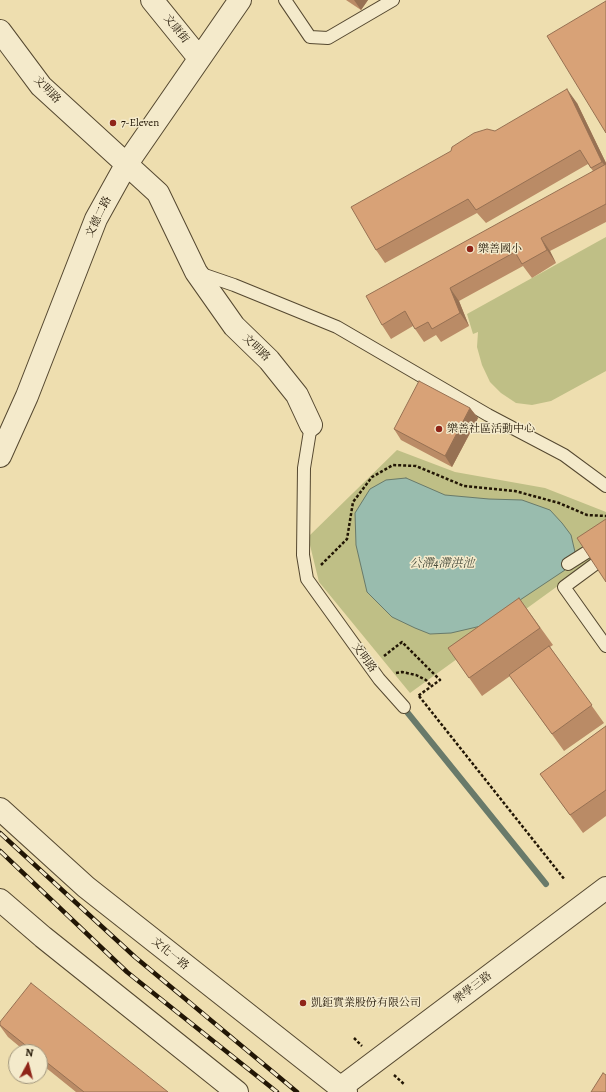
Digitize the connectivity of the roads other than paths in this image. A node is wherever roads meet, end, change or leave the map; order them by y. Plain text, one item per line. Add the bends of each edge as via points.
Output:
1 (152, 0) edge
2 (240, 0) edge
3 (285, 0) edge
4 (393, 0) edge
5 (0, 31) edge
6 (199, 58) junction
7 (126, 165) junction
8 (196, 272) junction
9 (311, 425) joint
10 (0, 456) edge
11 (606, 486) edge
12 (606, 540) edge
13 (606, 556) edge
14 (568, 564) dead end
15 (606, 646) edge
16 (404, 707) road end
17 (0, 809) edge
18 (605, 890) edge
19 (0, 900) edge
20 (341, 1091) edge
21 (237, 1092) edge

1 - 6 street, 文康街
2 - 6 street, 文德二路
3 - 4 lane via 310,37 328,38
5 - 7 street, 文明路 via 41,86
6 - 7 street, 文德二路
7 - 8 street, 文明路 via 158,193
7 - 10 street, 文德二路 via 96,219 27,396
8 - 9 street, 文明路 via 234,326 269,360 297,395
8 - 11 lane via 234,284 337,327 488,415 564,455
9 - 16 lane, 文明路 via 304,468 303,554 307,579 379,679
12 - 14 lane
13 - 15 lane via 564,587
17 - 20 street, 文化一路 via 86,887
18 - 20 street, 樂學三路
19 - 21 street

